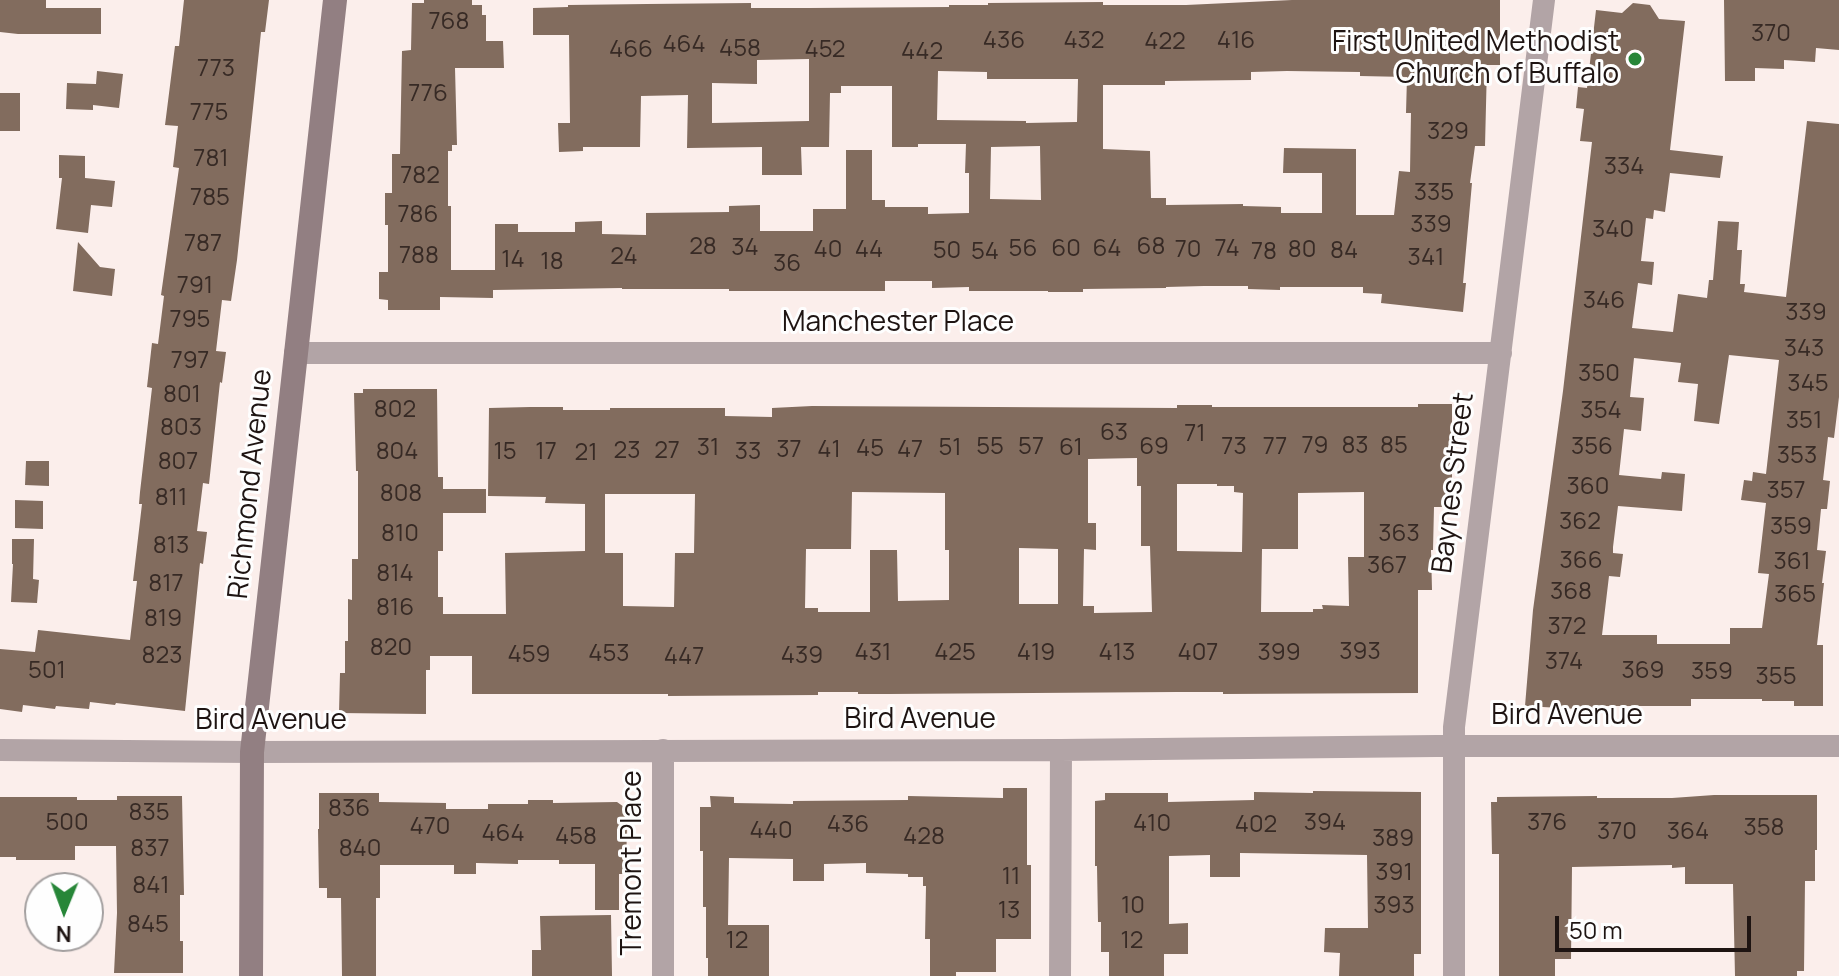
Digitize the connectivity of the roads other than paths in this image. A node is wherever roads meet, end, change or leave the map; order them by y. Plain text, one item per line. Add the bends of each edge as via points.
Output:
1 (335, 0) edge
2 (1544, 0) edge
3 (295, 353) junction
4 (1501, 353) junction
5 (1455, 746) junction
6 (1839, 746) edge
7 (0, 750) edge
8 (663, 750) junction
9 (1061, 750) junction
10 (252, 752) junction
11 (251, 976) edge
12 (663, 976) edge
13 (1060, 976) edge
14 (1454, 976) edge

1 - 3 street, Richmond Avenue
2 - 4 street, Baynes Street
3 - 4 street, Manchester Place
3 - 10 street, Richmond Avenue
4 - 5 street, Baynes Street
5 - 6 street, Bird Avenue
5 - 9 street, Bird Avenue
5 - 14 street, Baynes Street
7 - 10 street, Bird Avenue
8 - 9 street, Bird Avenue
8 - 10 street, Bird Avenue
8 - 12 street, Tremont Place
9 - 13 street
10 - 11 street, Richmond Avenue

